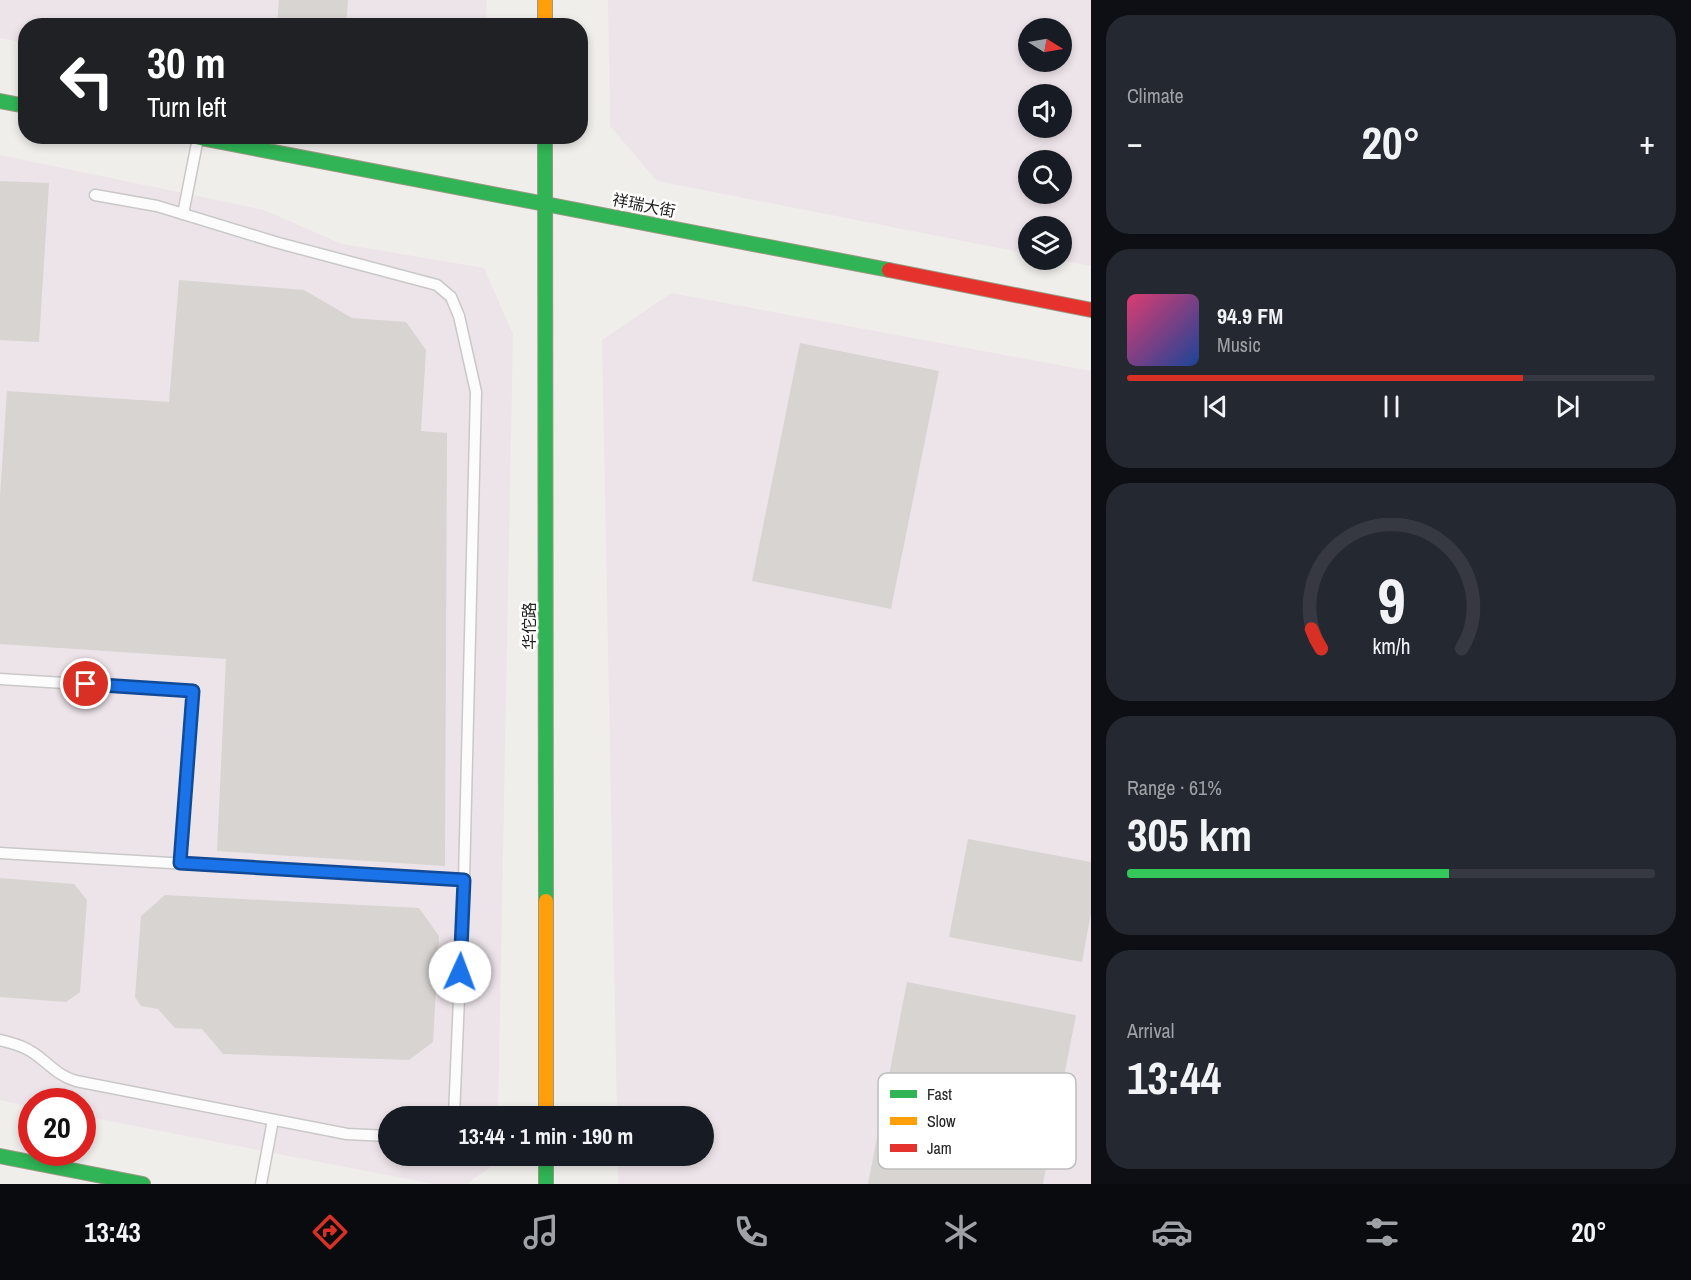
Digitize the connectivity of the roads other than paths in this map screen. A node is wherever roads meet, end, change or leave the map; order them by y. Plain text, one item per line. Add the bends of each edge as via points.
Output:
1 (545, 0) edge
2 (545, 18) edge
3 (0, 101) edge
4 (18, 104) edge
5 (193, 144) edge
6 (231, 144) edge
7 (545, 144) edge
8 (95, 195) dead end
9 (545, 203) junction
10 (183, 214) junction
11 (1091, 310) edge
12 (0, 679) edge
13 (0, 853) edge
14 (180, 863) junction
15 (464, 880) junction
16 (0, 1040) edge
17 (454, 1106) edge
18 (546, 1106) edge
19 (273, 1120) junction
20 (378, 1136) edge
21 (0, 1156) edge
22 (546, 1166) edge
23 (143, 1184) edge
24 (261, 1184) edge
25 (546, 1184) edge

1 - 2 street
3 - 4 street
5 - 10 lane
6 - 9 street, 祥瑞大街
7 - 9 street, 华佗路
8 - 10 lane
9 - 11 street, 祥瑞大街
9 - 18 street, 华佗路
10 - 15 lane via 345,262 416,277 437,285 451,297 476,392
12 - 14 lane via 193,691
13 - 14 lane
14 - 15 lane
15 - 17 lane
16 - 19 lane via 21,1046 64,1077 76,1081
19 - 20 lane via 347,1134
19 - 24 lane
21 - 23 street
22 - 25 street

